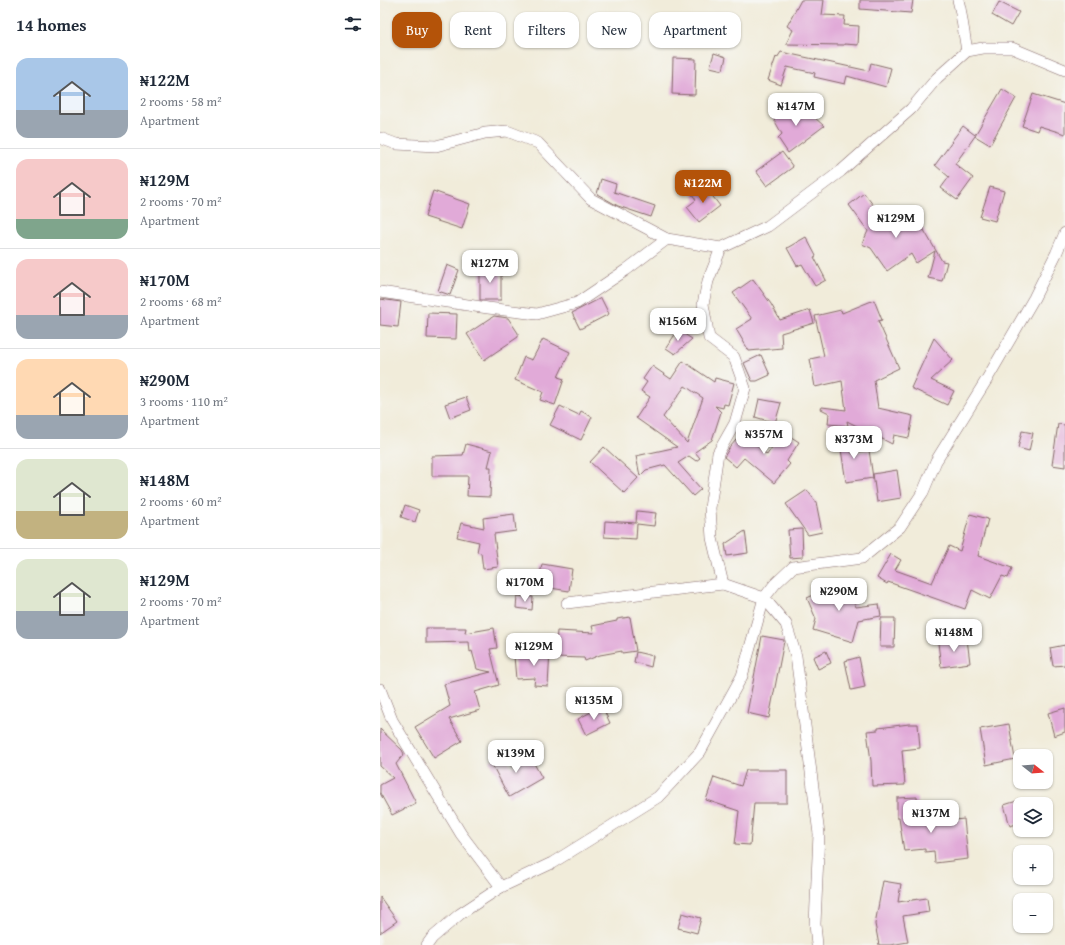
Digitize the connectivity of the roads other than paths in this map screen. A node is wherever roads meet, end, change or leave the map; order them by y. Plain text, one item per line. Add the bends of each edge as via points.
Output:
1 (958, 0) edge
2 (967, 51) junction
3 (1065, 70) edge
4 (380, 138) edge
5 (1065, 233) edge
6 (667, 239) junction
7 (721, 248) junction
8 (380, 292) edge
9 (723, 584) junction
10 (764, 598) junction
11 (567, 603) dead end
12 (380, 689) edge
13 (501, 887) junction
14 (426, 945) edge
15 (817, 945) edge

1 - 2 street
2 - 3 street via 1012,48
2 - 7 street via 937,78 911,109 841,171 768,226
4 - 6 street via 396,144 436,146 485,133 507,131 538,144 591,199
5 - 10 street via 1034,298 936,461 923,492 900,527 862,558 793,568
6 - 7 street
6 - 8 street via 577,303 537,314
7 - 9 street via 708,281 703,304 709,338 734,357 745,388 735,424 718,453 710,508 712,538
9 - 10 street
9 - 11 street
10 - 13 street via 742,676 700,752 658,797 552,862
10 - 15 street via 786,624 796,656 819,834
12 - 13 street via 392,720 461,834
13 - 14 street via 460,914

